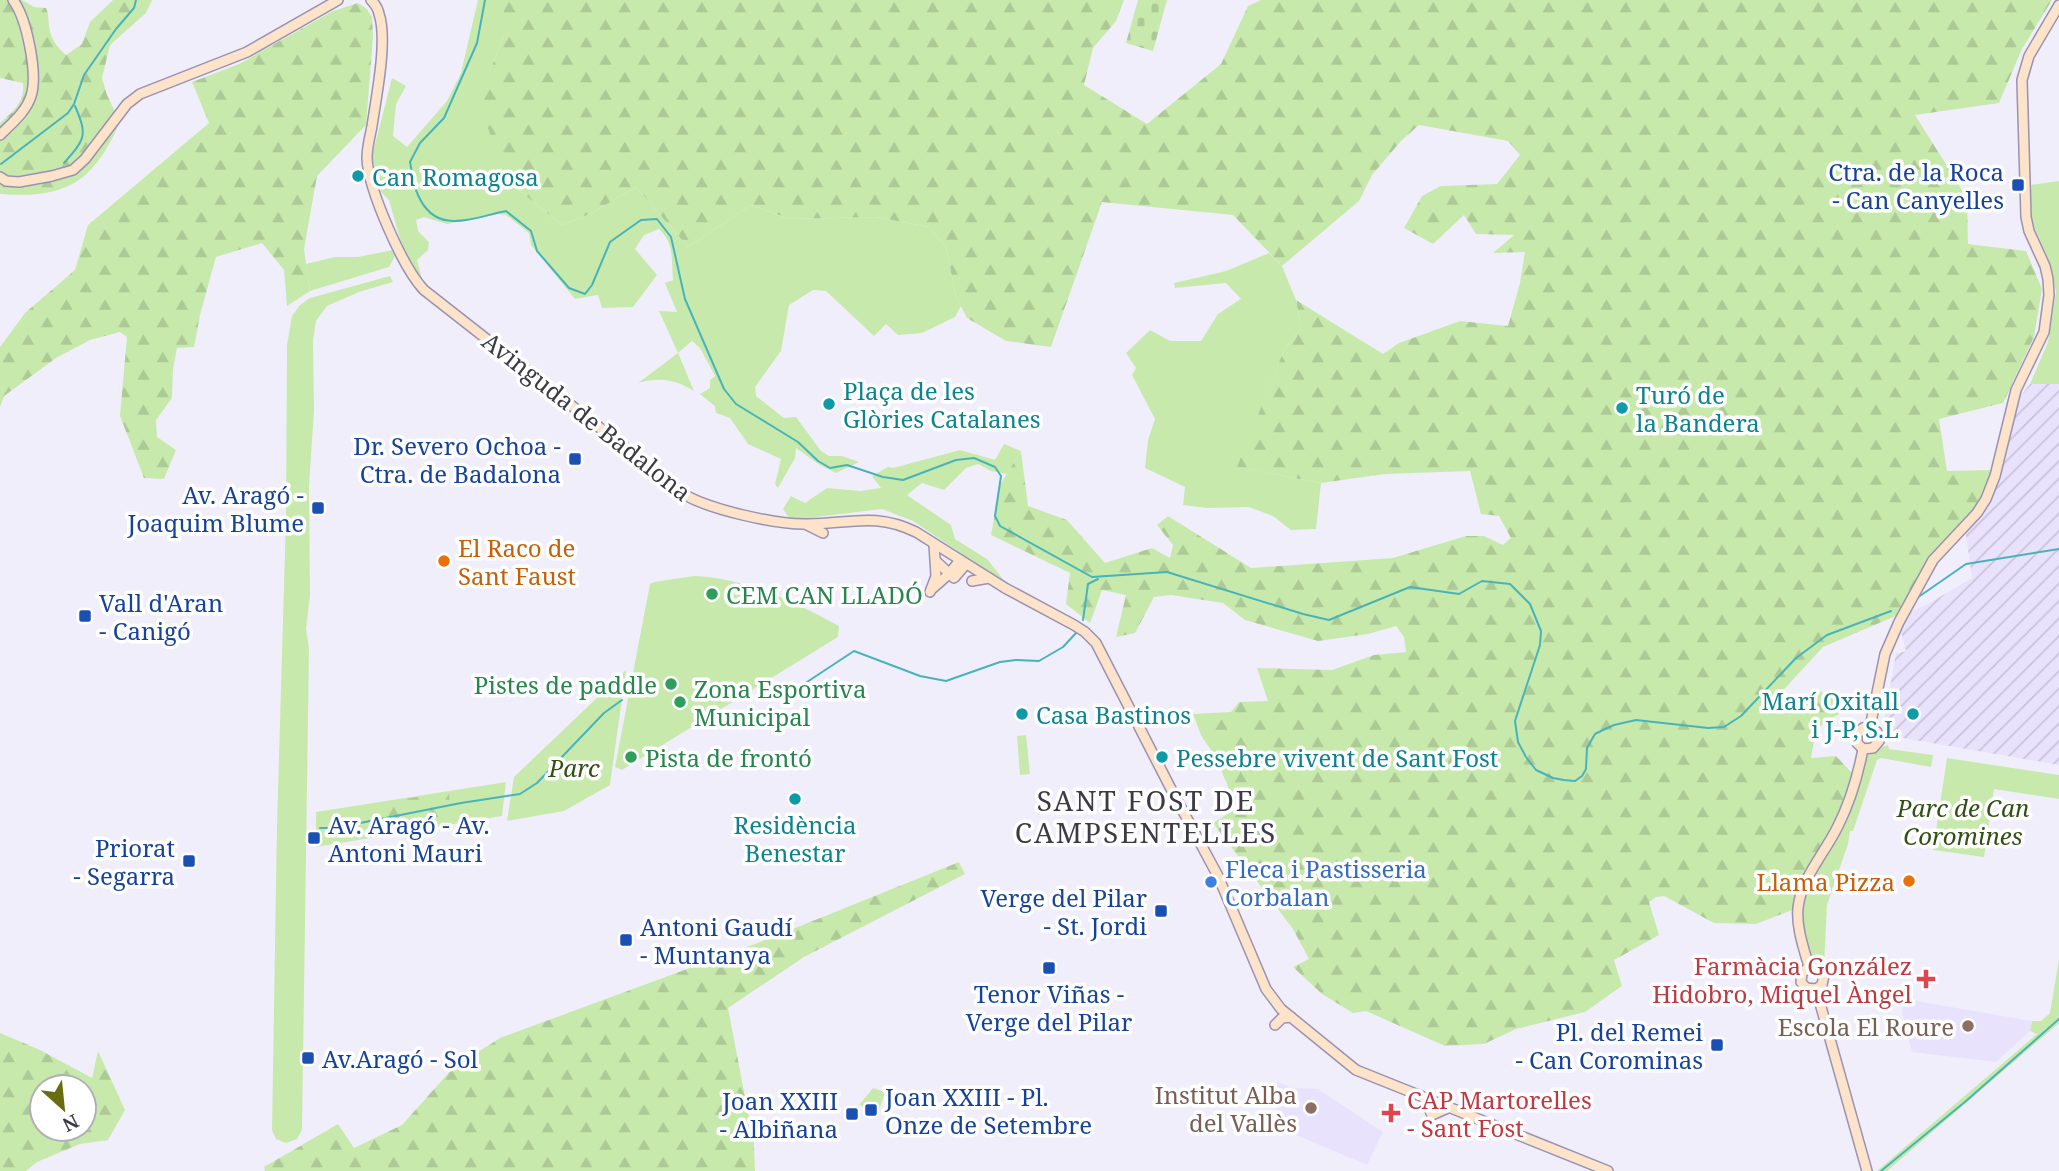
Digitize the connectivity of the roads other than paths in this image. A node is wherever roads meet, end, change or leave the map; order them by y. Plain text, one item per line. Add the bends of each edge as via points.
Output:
1 (13, 0) edge
2 (338, 0) edge
3 (371, 0) edge
4 (2059, 5) edge
5 (0, 135) edge
6 (0, 177) edge
7 (805, 524) junction
8 (823, 533) dead end
9 (934, 544) junction
10 (936, 561) junction
11 (963, 562) junction
12 (949, 574) junction
13 (989, 578) junction
14 (972, 581) dead end
15 (1870, 727) junction
16 (1863, 749) junction
17 (1809, 967) junction
18 (1816, 989) junction
19 (1276, 1002) junction
20 (1276, 1014) dead end
21 (1291, 1017) junction
22 (1275, 1026) dead end
23 (1608, 1171) edge
24 (1867, 1171) edge

1 - 5 street via 27,33 32,92 27,105
2 - 6 street via 247,52 140,94 73,170 19,183
3 - 7 street, Avinguda de Badalona via 379,13 382,36 369,175 405,263 419,284 687,496 734,512
4 - 15 street via 2029,55 2021,86 2026,217 2049,286 2044,332 2017,390 1986,499 1933,560 1899,622 1885,654
7 - 8 street
7 - 9 street, Avinguda de Badalona via 886,521
9 - 10 street
9 - 11 street, Avinguda de Badalona
10 - 12 street
10 - 12 street via 930,592
11 - 12 street
11 - 13 street, Avinguda de Badalona
13 - 14 street
13 - 19 street, Avinguda de Badalona via 1073,624 1096,643 1218,876 1266,989
15 - 16 street via 1857,734
15 - 16 street via 1879,741 1873,748
16 - 17 street via 1838,825 1800,897 1797,918
17 - 18 street via 1824,975
17 - 18 street via 1801,973 1801,982
18 - 24 street
19 - 20 street
19 - 21 street, Avinguda de Badalona
21 - 22 street via 1280,1019
21 - 23 street, Avinguda de Badalona via 1356,1070 1424,1098 1432,1115 1448,1108

